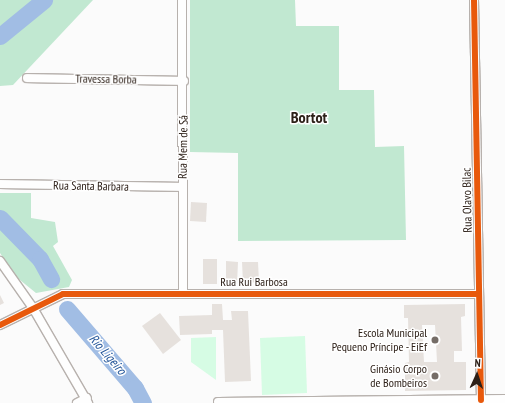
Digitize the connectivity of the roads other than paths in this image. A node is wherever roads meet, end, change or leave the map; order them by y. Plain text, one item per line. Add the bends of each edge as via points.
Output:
1 (182, 0) edge
2 (474, 0) edge
3 (27, 78) dead end
4 (184, 81) junction
5 (0, 184) edge
6 (183, 187) junction
7 (0, 261) edge
8 (183, 293) junction
9 (479, 294) junction
10 (33, 308) junction
11 (0, 325) edge
12 (87, 400) edge
13 (481, 400) junction
14 (505, 400) edge
15 (218, 402) dead end
16 (78, 403) edge

1 - 4 street, Rua Mem de Sá
2 - 9 street, Rua Olavo Bilac
3 - 4 street, Travessa Borba
4 - 6 street, Rua Mem de Sá
5 - 6 street, Rua Santa Barbara
6 - 8 street, Rua Mem de Sá
7 - 10 street
8 - 9 street, Rua Rui Barbosa
8 - 10 street, Rua Rui Barbosa via 63,294
9 - 13 street, Rua Olavo Bilac
10 - 11 street, Rua Rui Barbosa
10 - 12 street
12 - 16 street
13 - 14 street
13 - 15 street

